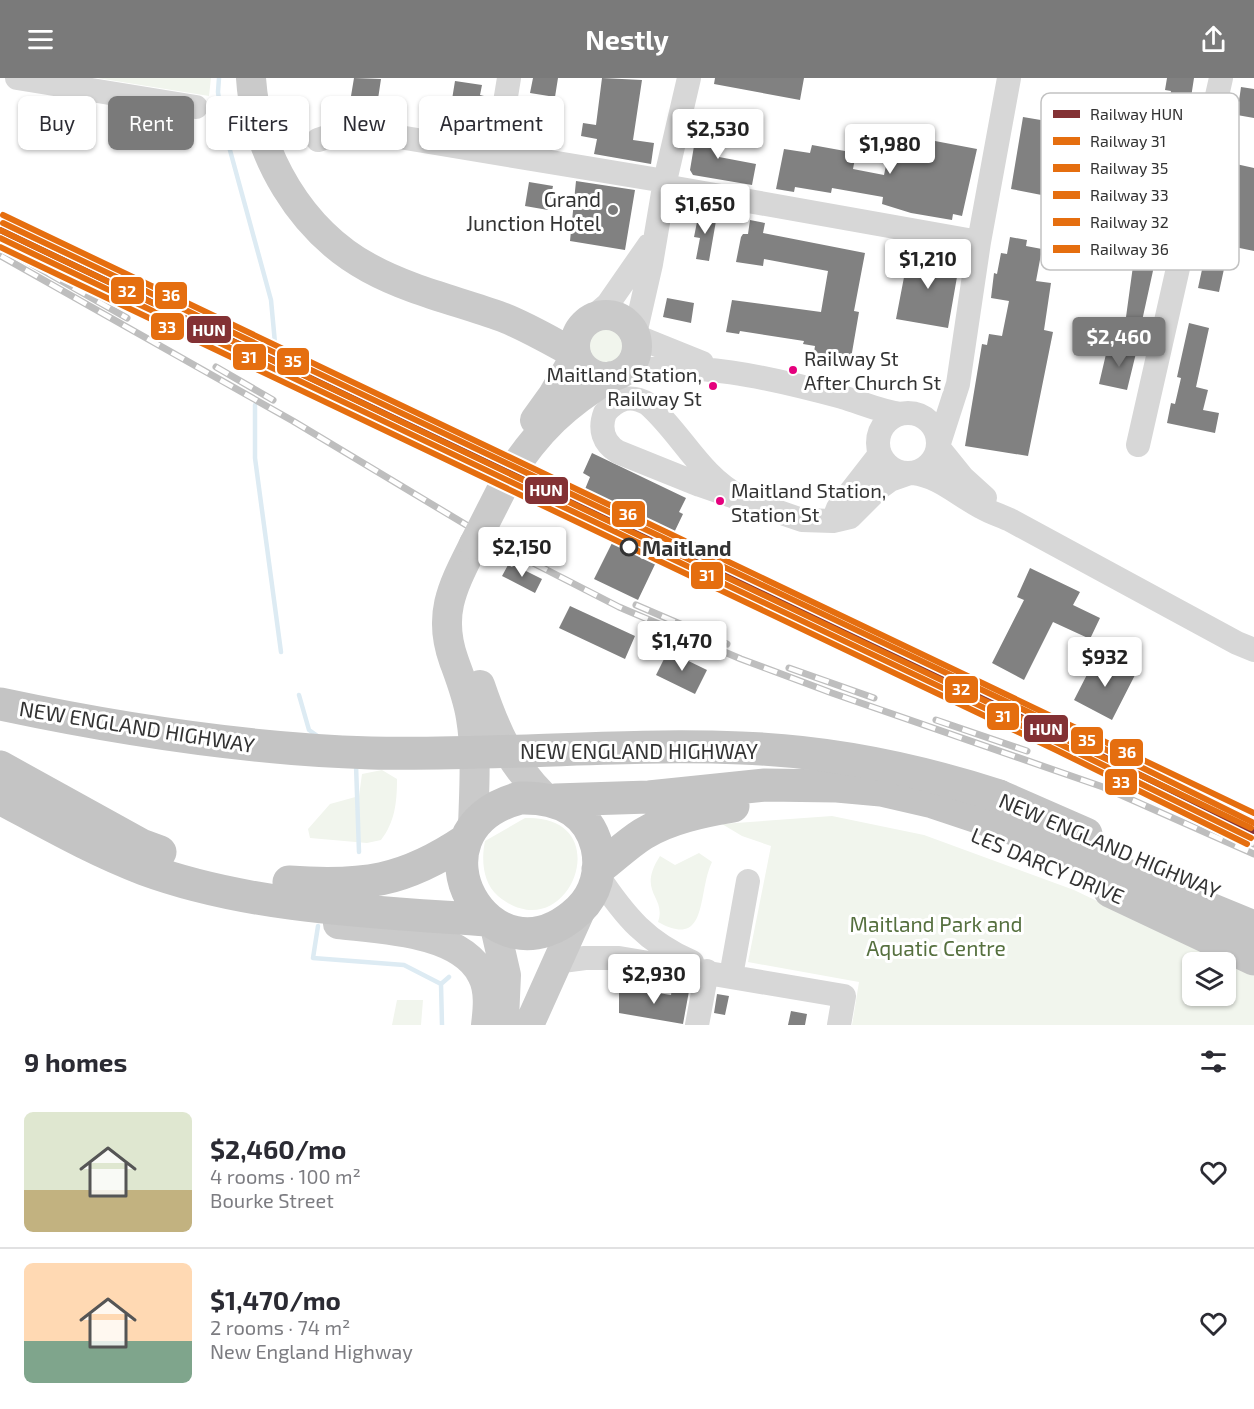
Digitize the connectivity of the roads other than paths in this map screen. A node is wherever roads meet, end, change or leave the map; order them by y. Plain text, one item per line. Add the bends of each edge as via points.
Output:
1 (17, 78) edge
2 (251, 78) edge
3 (509, 78) edge
4 (689, 78) edge
5 (1009, 78) edge
6 (1221, 78) edge
7 (1218, 93) edge
8 (196, 107) dead end
9 (318, 140) dead end
10 (497, 151) junction
11 (664, 183) junction
12 (655, 229) junction
13 (979, 242) junction
14 (1178, 270) edge
15 (502, 317) junction
16 (592, 317) junction
17 (635, 335) junction
18 (575, 355) junction
19 (962, 361) junction
20 (717, 370) junction
21 (616, 375) junction
22 (813, 391) junction
23 (902, 414) junction
24 (939, 445) junction
25 (1138, 445) dead end
26 (879, 452) junction
27 (517, 460) junction
28 (911, 473) junction
29 (740, 497) junction
30 (833, 521) junction
31 (1012, 521) junction
32 (469, 554) junction
33 (1254, 650) edge
34 (0, 704) edge
35 (0, 767) edge
36 (550, 799) junction
37 (13, 805) edge
38 (470, 834) junction
39 (598, 872) junction
40 (748, 881) dead end
41 (582, 907) junction
42 (1254, 908) edge
43 (491, 923) junction
44 (1254, 927) edge
45 (1254, 959) edge
46 (555, 962) junction
47 (707, 971) junction
48 (731, 976) junction
49 (486, 1025) edge
50 (504, 1025) edge
51 (529, 1025) edge
52 (697, 1025) edge
53 (839, 1025) edge

1 - 8 street
2 - 15 main road via 260,132 281,180 335,245 400,283
3 - 10 street
4 - 11 street
5 - 13 street
6 - 7 street
9 - 10 street via 351,129
10 - 11 street
11 - 12 street
11 - 13 street
12 - 16 street via 642,259 608,304
12 - 17 street
13 - 19 street
14 - 25 street
15 - 16 main road via 547,326
15 - 18 main road
16 - 17 main road via 618,317
16 - 18 main road via 576,334
17 - 20 street
17 - 21 main road via 633,361
18 - 21 main road via 587,371 599,376
18 - 27 main road via 534,421
19 - 23 street via 941,395
19 - 24 street via 956,395
20 - 21 street via 653,367
20 - 22 street
21 - 27 main road via 558,414
22 - 23 street
22 - 26 street via 846,406
23 - 24 street via 925,418 935,429
23 - 26 street via 892,418 880,432
24 - 28 street via 933,461
24 - 31 street via 963,478
26 - 28 street via 889,466
26 - 30 street via 838,508
27 - 32 main road, bridge
28 - 30 street via 890,480 850,517
28 - 31 street via 941,482
29 - 29 street via 611,448 602,431 605,413 623,399 639,399 648,404 704,470
29 - 30 street via 802,520
31 - 33 street
32 - 36 main road via 465,628 480,687 501,744 526,779
32 - 38 main road via 450,596 447,625 471,718 475,765
34 - 42 highway, NEW ENGLAND HIGHWAY, bridge via 190,738 369,753 697,747 797,752 892,767 999,796
35 - 38 highway via 141,845 195,864 244,875 325,884 383,879 422,867
36 - 38 highway via 504,802 489,810
36 - 39 highway via 576,813 591,833 597,848
36 - 44 highway via 649,797 765,785 881,790 933,802 1020,831
37 - 43 highway via 144,869 232,893
37 - 49 main road via 118,869 191,898 255,913 410,934 449,945 462,952 482,973 487,987
38 - 43 highway via 461,865 464,880 470,896
39 - 41 highway
39 - 45 highway, LES DARCY DRIVE via 655,828 718,808 802,800 885,808 977,833 1036,856
39 - 47 street via 629,919 649,938
40 - 48 street
41 - 43 highway via 544,931 519,933
41 - 46 main road
43 - 50 main road via 506,975
46 - 47 street via 603,957
46 - 51 main road
47 - 48 street
47 - 52 street
48 - 53 street via 844,996

